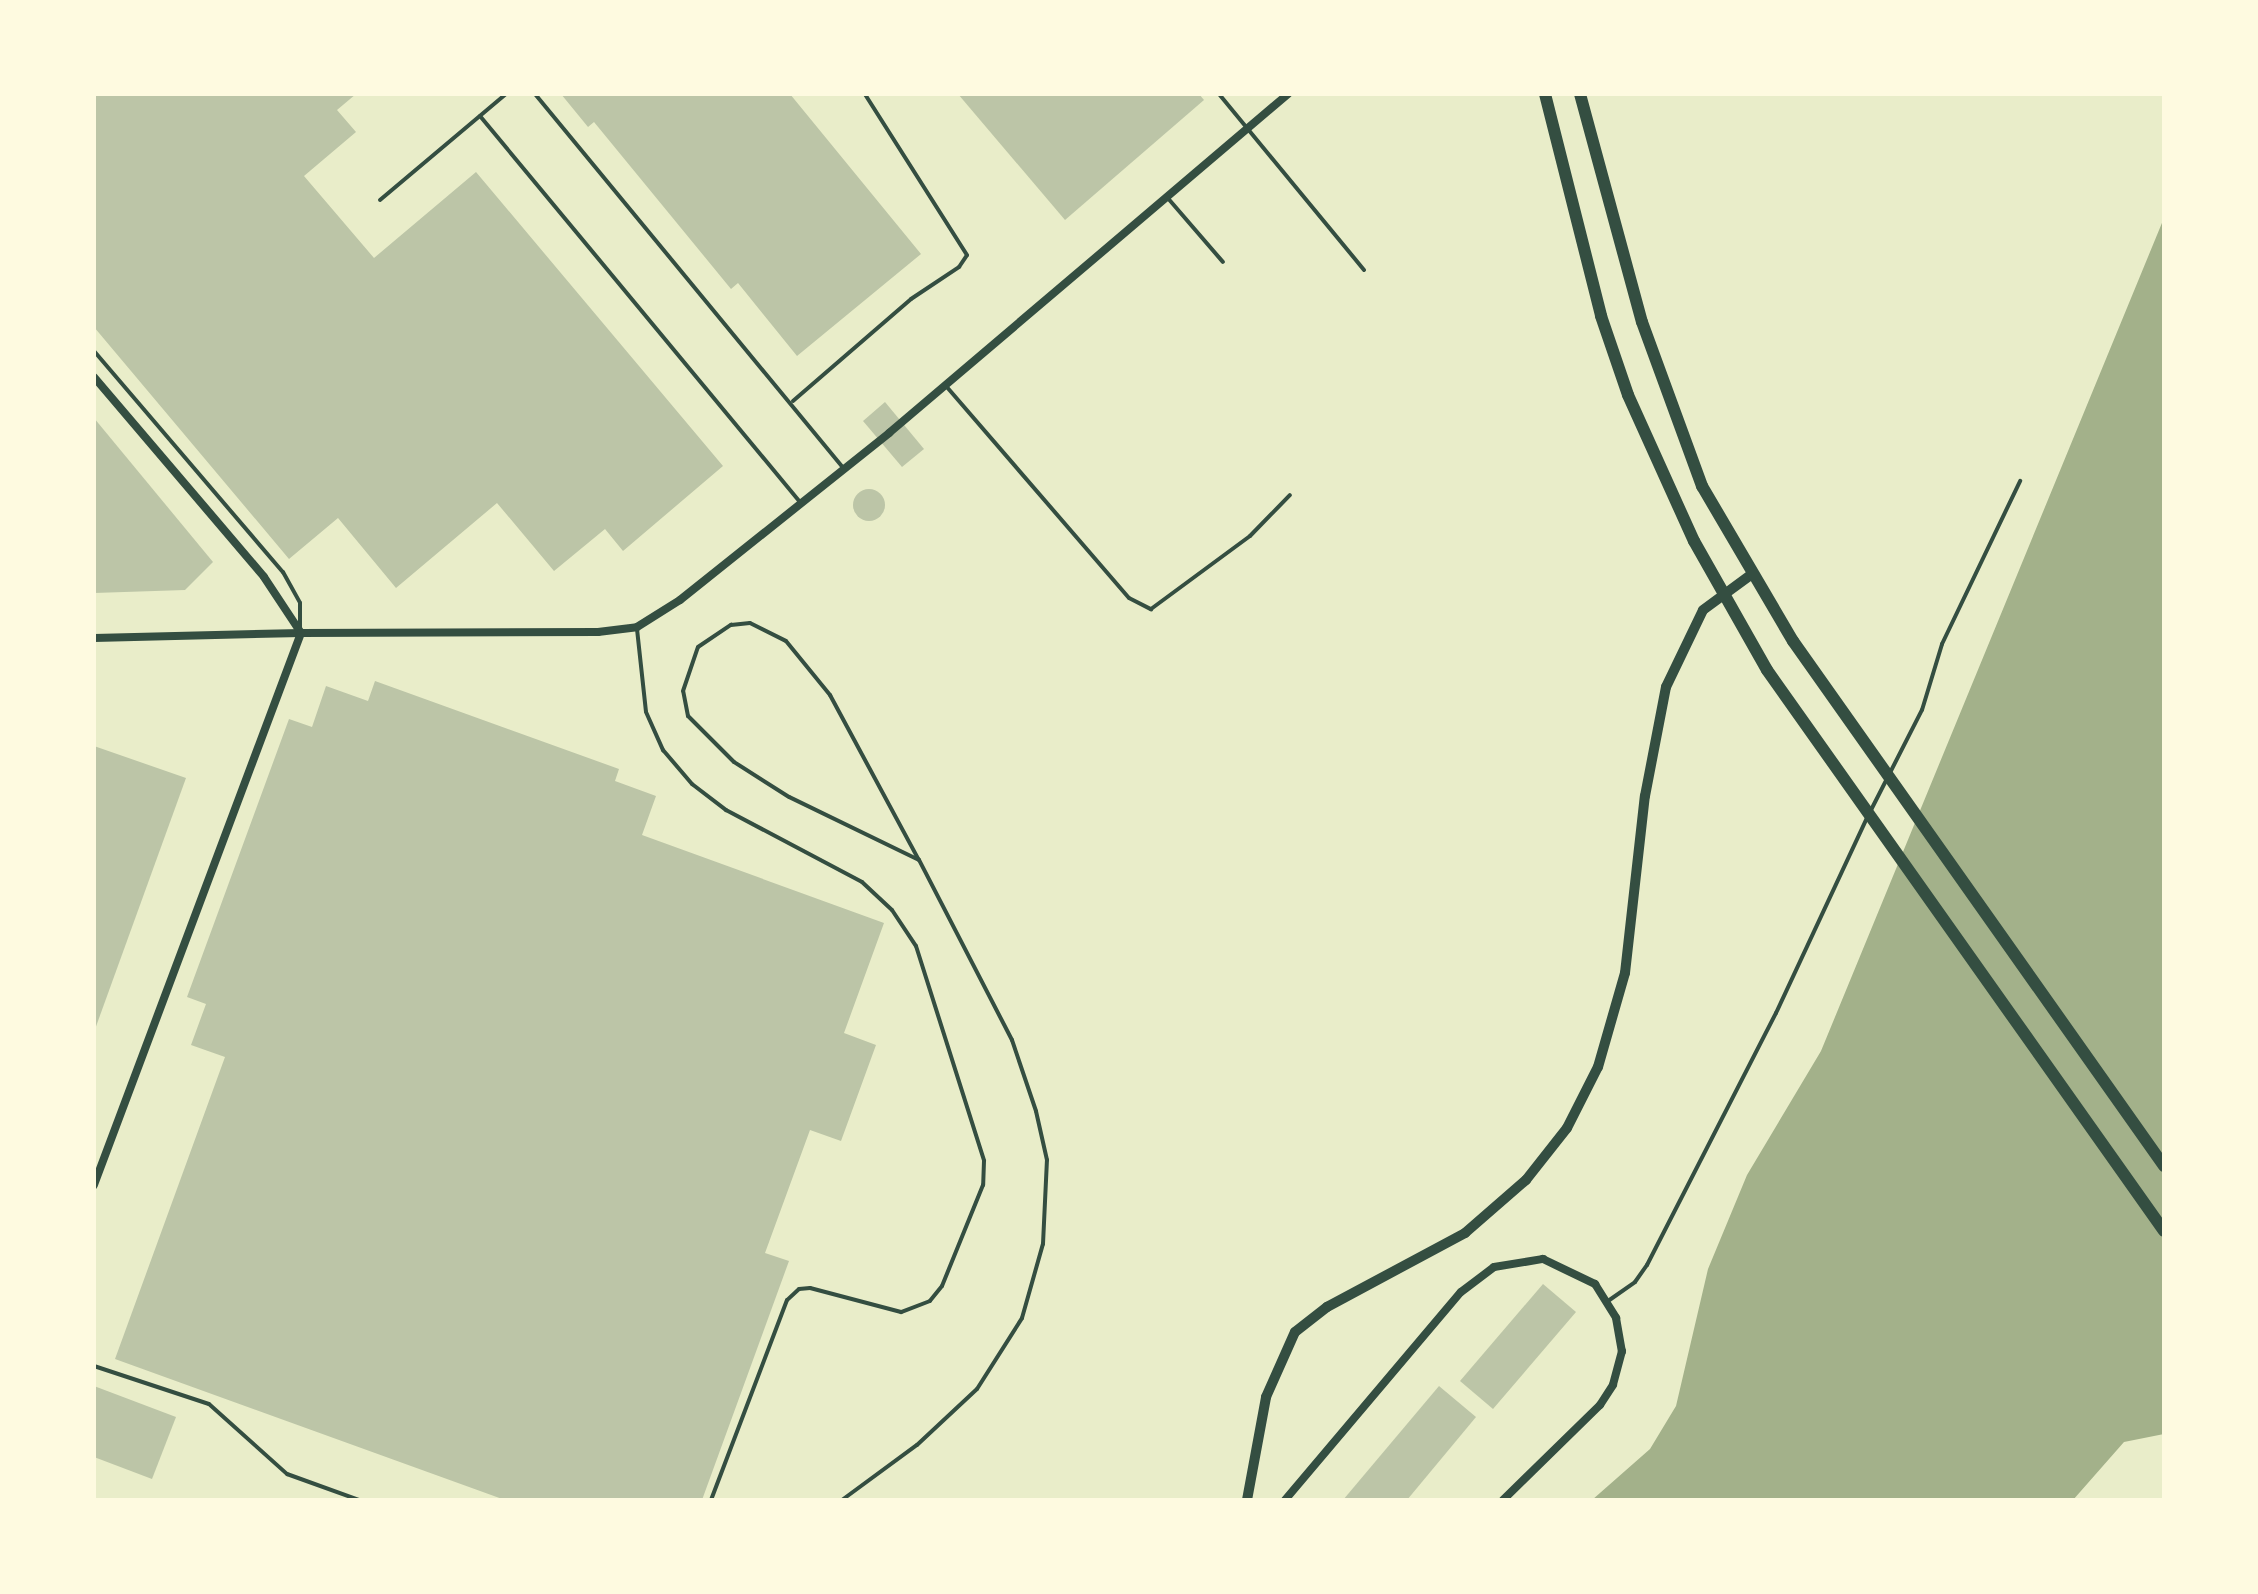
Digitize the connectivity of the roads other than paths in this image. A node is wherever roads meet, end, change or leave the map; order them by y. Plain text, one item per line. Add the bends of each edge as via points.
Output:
1 (506, 94) edge
2 (535, 94) edge
3 (865, 94) edge
4 (1219, 94) edge
5 (1288, 94) edge
6 (1545, 94) edge
7 (1580, 94) edge
8 (480, 116) junction
9 (1247, 128) junction
10 (1165, 194) junction
11 (380, 200) dead end
12 (1223, 262) dead end
13 (1364, 270) dead end
14 (94, 351) edge
15 (94, 377) edge
16 (945, 384) junction
17 (793, 401) junction
18 (844, 469) junction
19 (2020, 481) dead end
20 (1290, 495) dead end
21 (802, 503) junction
22 (1752, 574) junction
23 (1722, 591) junction
24 (637, 627) junction
25 (301, 633) junction
26 (94, 638) edge
27 (919, 860) junction
28 (2164, 1166) edge
29 (94, 1185) edge
30 (2164, 1231) edge
31 (1608, 1301) junction
32 (94, 1366) edge
33 (359, 1500) edge
34 (711, 1500) edge
35 (842, 1500) edge
36 (1247, 1500) edge
37 (1285, 1500) edge
38 (1503, 1500) edge

1 - 8 lane
2 - 17 lane
3 - 17 lane via 967,255 959,267 911,299
4 - 9 lane
5 - 9 street
6 - 23 main road via 1601,316 1628,395 1674,501
7 - 22 main road via 1620,249 1672,409 1702,486
8 - 11 lane
8 - 21 lane
9 - 10 street
9 - 13 lane
10 - 12 lane
10 - 16 street
14 - 25 lane via 283,572 300,603
15 - 25 street via 264,577
16 - 18 street
16 - 20 lane via 1129,598 1151,609 1250,536
17 - 18 lane
18 - 21 street
19 - 31 lane via 1942,644 1922,710 1776,1013 1647,1265 1635,1282
21 - 24 street via 680,600
22 - 23 street
22 - 28 main road via 1793,641
23 - 30 main road via 1767,670
23 - 36 street via 1692,629 1657,717 1625,973 1614,1024 1575,1114 1526,1180 1465,1233 1327,1307 1295,1332 1275,1369 1263,1408
24 - 25 street via 598,632
24 - 34 lane via 646,712 663,750 692,784 726,810 862,882 892,910 916,946 984,1161 983,1185 942,1286 930,1301 901,1312 810,1288 799,1289 787,1300
25 - 26 street
25 - 29 street
27 - 27 lane via 789,797 706,739 688,716 683,691 698,647 708,636 750,623 786,641 830,695
27 - 35 lane via 1012,1040 1036,1111 1047,1160 1043,1244 1022,1318 977,1389 917,1445
31 - 37 street via 1595,1284 1565,1265 1543,1259 1494,1267 1445,1310
31 - 38 street via 1622,1334 1613,1385 1600,1405
32 - 33 lane via 209,1404 287,1474

